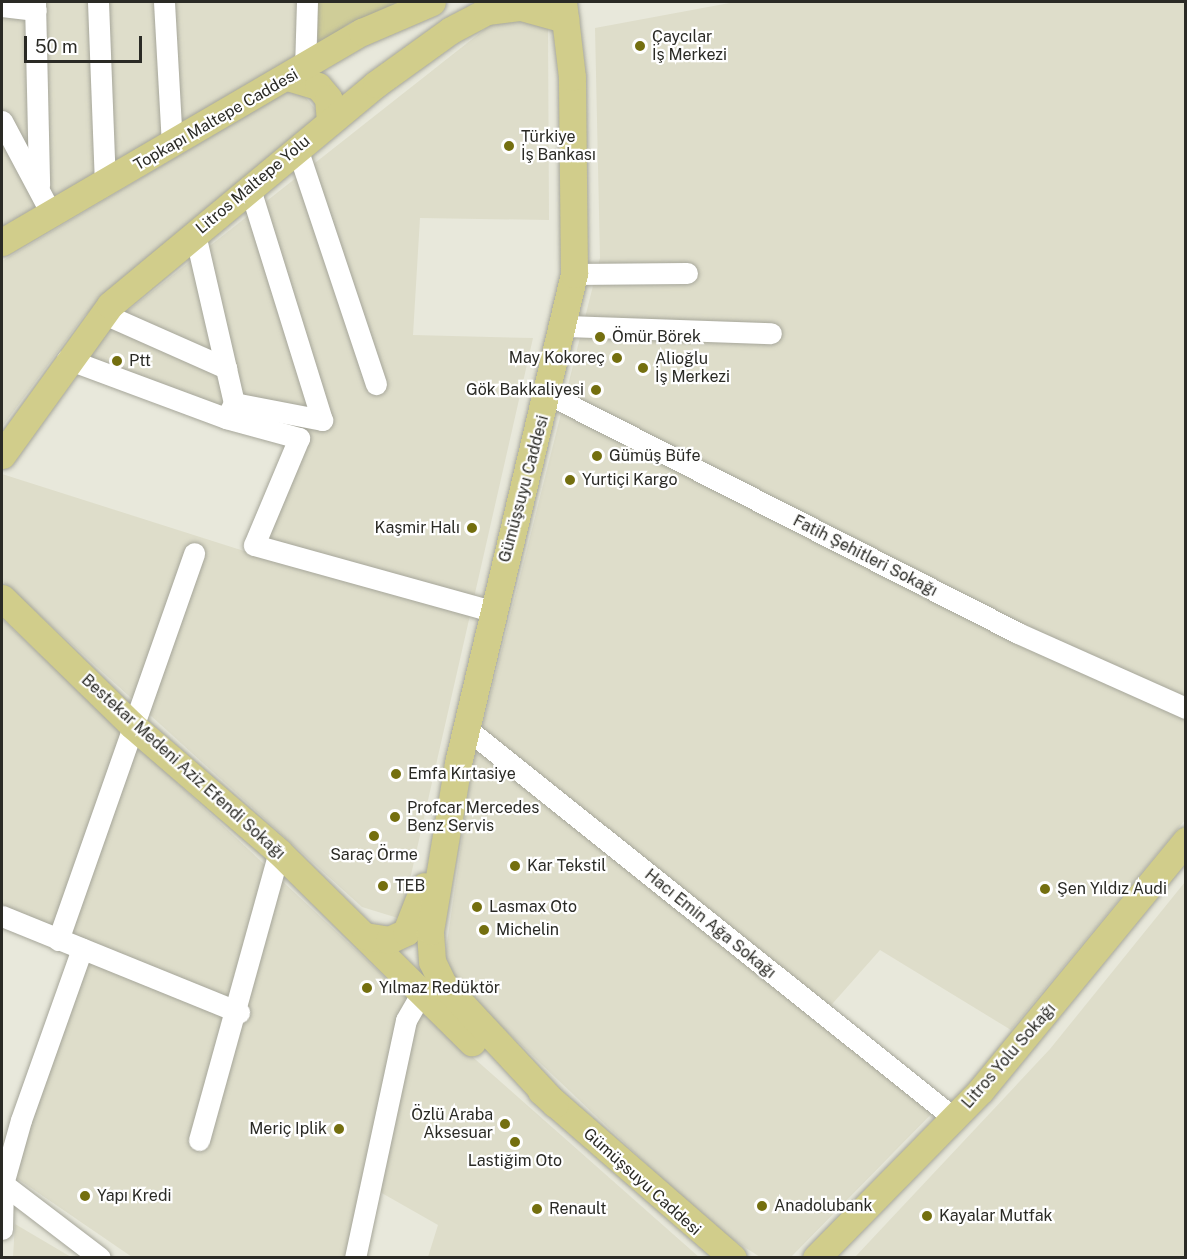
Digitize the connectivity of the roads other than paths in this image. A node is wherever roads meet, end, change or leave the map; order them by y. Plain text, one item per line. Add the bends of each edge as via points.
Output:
1 (98, 2) edge
2 (164, 2) edge
3 (307, 2) edge
4 (432, 2) edge
5 (2, 6) edge
6 (35, 6) edge
7 (562, 7) edge
8 (298, 74) junction
9 (2, 121) edge
10 (330, 121) junction
11 (172, 144) junction
12 (297, 148) junction
13 (105, 183) junction
14 (39, 185) junction
15 (249, 186) junction
16 (51, 213) junction
17 (195, 234) junction
18 (2, 242) edge
19 (687, 273) dead end
20 (574, 274) junction
21 (102, 314) junction
22 (566, 326) junction
23 (771, 333) dead end
24 (67, 358) junction
25 (226, 368) junction
26 (376, 384) dead end
27 (548, 394) junction
28 (230, 411) junction
29 (2, 455) edge
30 (194, 553) dead end
31 (2, 598) edge
32 (492, 610) junction
33 (1185, 708) edge
34 (132, 725) junction
35 (467, 729) junction
36 (1185, 840) edge
37 (440, 849) junction
38 (279, 852) junction
39 (1185, 858) edge
40 (2, 916) edge
41 (365, 936) junction
42 (58, 940) junction
43 (82, 950) junction
44 (421, 994) junction
45 (239, 1012) junction
46 (555, 1104) junction
47 (959, 1123) junction
48 (199, 1140) dead end
49 (2, 1184) edge
50 (2, 1219) edge
51 (2, 1229) edge
52 (100, 1257) edge
53 (356, 1257) edge
54 (733, 1257) edge
55 (816, 1257) edge
56 (836, 1257) edge

1 - 13 street
2 - 11 street
3 - 8 street
4 - 8 main road, Topkapı Maltepe Caddesi via 362,32
5 - 6 street
6 - 14 street
7 - 10 main road, Litros Maltepe Yolu via 502,6 470,18
7 - 20 main road, Gümüşsuyu Caddesi via 572,77
8 - 10 main road via 318,86 328,98
8 - 11 main road, Topkapı Maltepe Caddesi
9 - 14 street
10 - 12 main road, Litros Maltepe Yolu
11 - 13 main road, Topkapı Maltepe Caddesi
12 - 15 main road, Litros Maltepe Yolu
12 - 26 street
13 - 16 main road, Topkapı Maltepe Caddesi
14 - 16 street
15 - 17 main road, Litros Maltepe Yolu
15 - 28 street via 322,420
16 - 18 main road, Topkapı Maltepe Caddesi
17 - 21 main road, Litros Maltepe Yolu
17 - 25 street
19 - 20 street
20 - 22 main road, Gümüşsuyu Caddesi
21 - 24 main road, Litros Maltepe Yolu
21 - 25 street
22 - 23 street
22 - 27 main road, Gümüşsuyu Caddesi
24 - 28 street
24 - 29 main road, Litros Maltepe Yolu
25 - 28 street
27 - 32 main road, Gümüşsuyu Caddesi
27 - 33 street, Fatih Şehitleri Sokağı via 1018,633
28 - 32 street via 299,438 254,545
30 - 34 street
31 - 34 main road, Bestekar Medeni Aziz Efendi Sokağı
32 - 35 main road, Gümüşsuyu Caddesi
34 - 38 main road, Bestekar Medeni Aziz Efendi Sokağı
34 - 42 street
35 - 37 main road, Gümüşsuyu Caddesi
35 - 47 street, Hacı Emin Ağa Sokağı
36 - 47 main road, Litros Yolu Sokağı
37 - 41 main road via 406,932 390,940
37 - 46 main road via 430,931 436,972
38 - 41 main road, Bestekar Medeni Aziz Efendi Sokağı
38 - 45 street
39 - 47 main road, Litros Yolu Sokağı
40 - 42 street
41 - 44 main road, Bestekar Medeni Aziz Efendi Sokağı
42 - 43 street
43 - 45 street
43 - 49 street
44 - 46 main road via 432,993 454,1010
44 - 53 street via 403,1031
45 - 48 street
46 - 54 main road, Gümüşsuyu Caddesi
47 - 55 main road, Litros Yolu Sokağı
47 - 56 main road, Litros Yolu Sokağı
49 - 50 street
49 - 52 street
50 - 51 street

